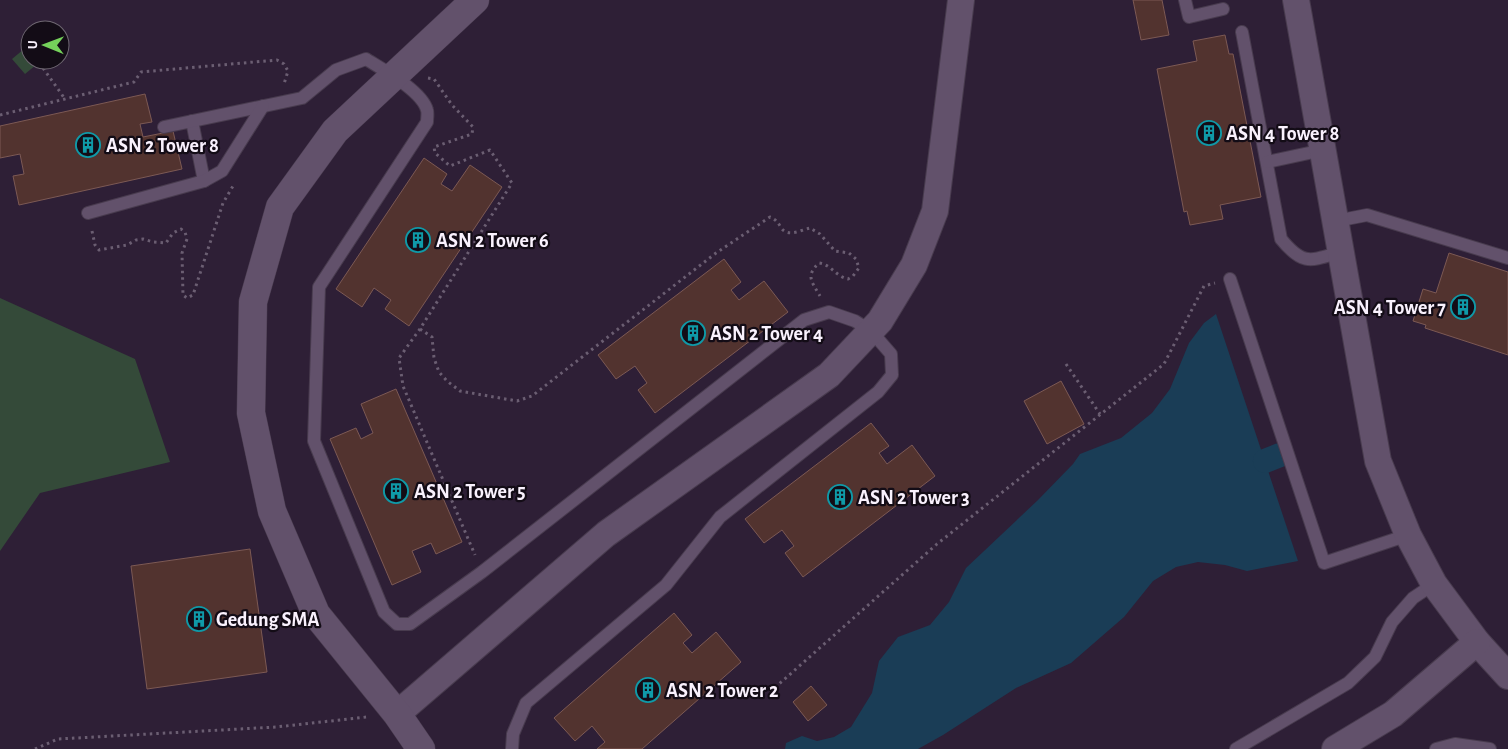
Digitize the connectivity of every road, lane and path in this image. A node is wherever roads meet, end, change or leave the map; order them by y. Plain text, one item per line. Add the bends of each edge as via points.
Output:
1 (475, 0) edge
2 (961, 0) edge
3 (1185, 0) edge
4 (1296, 0) edge
5 (1223, 9) dead end
6 (1242, 32) dead end
7 (44, 70) edge
8 (394, 76) junction
9 (65, 99) junction
10 (279, 103) junction
11 (263, 106) junction
12 (0, 115) edge
13 (192, 121) junction
14 (164, 127) dead end
15 (1323, 150) junction
16 (1267, 162) junction
17 (237, 178) dead end
18 (204, 180) junction
19 (88, 212) joint
20 (1336, 221) junction
21 (1341, 252) junction
22 (1508, 258) edge
23 (1230, 279) joint
24 (829, 312) junction
25 (420, 328) junction
26 (871, 331) junction
27 (1066, 364) dead end
28 (1100, 414) junction
29 (1408, 535) junction
30 (482, 572) junction
31 (1434, 584) junction
32 (1477, 642) junction
33 (1508, 676) edge
34 (770, 692) dead end
35 (397, 714) junction
36 (35, 749) edge
37 (421, 749) edge
38 (512, 749) edge
39 (1236, 749) edge
40 (1335, 749) edge
41 (1436, 749) edge
42 (1490, 749) edge

1 - 8 street
2 - 26 street via 935,210 914,265
3 - 5 lane via 1189,17
4 - 15 street
6 - 16 lane
7 - 9 path
8 - 10 lane via 366,59 336,70 302,98
8 - 25 path via 434,79 473,128 472,134 434,148 434,153 450,166 490,150 512,183
8 - 30 lane via 418,95 428,110 427,122 319,287 314,441 384,612 397,624 410,624
8 - 35 street via 335,131 280,208 253,302 251,413 272,512 316,614
9 - 10 path via 134,82 141,72 277,60 288,72
9 - 12 path
10 - 11 lane
11 - 13 lane
11 - 18 lane via 222,171
13 - 14 lane
13 - 18 lane
15 - 16 lane
15 - 20 street
16 - 21 lane via 1281,239 1292,253 1312,261
17 - 19 path via 223,203 193,295 186,298 183,294 182,253 187,239 185,232 173,233 166,243 143,239 99,250
18 - 19 lane
20 - 21 street
20 - 22 lane via 1367,215
21 - 29 street via 1378,461
23 - 28 path via 1204,286 1164,364
23 - 29 lane via 1324,564
24 - 25 path via 810,278 812,270 819,263 827,264 840,277 848,279 858,268 856,259 849,253 835,251 810,228 790,234 770,217 716,253 532,396 517,401 460,391 439,372 432,337
24 - 26 lane via 855,321
24 - 30 lane via 804,320
25 - 30 path via 399,358 403,386
26 - 35 street via 828,375 606,534
26 - 38 lane via 891,354 892,375 878,392 720,517 666,584 526,703 512,734
27 - 28 path
28 - 34 path via 937,544
29 - 31 street
31 - 32 street
31 - 39 lane via 1413,598 1392,622 1375,657 1348,683
32 - 33 street
32 - 40 street via 1393,714
35 - 36 path via 276,727 58,739
35 - 37 street
41 - 42 lane via 1455,744

